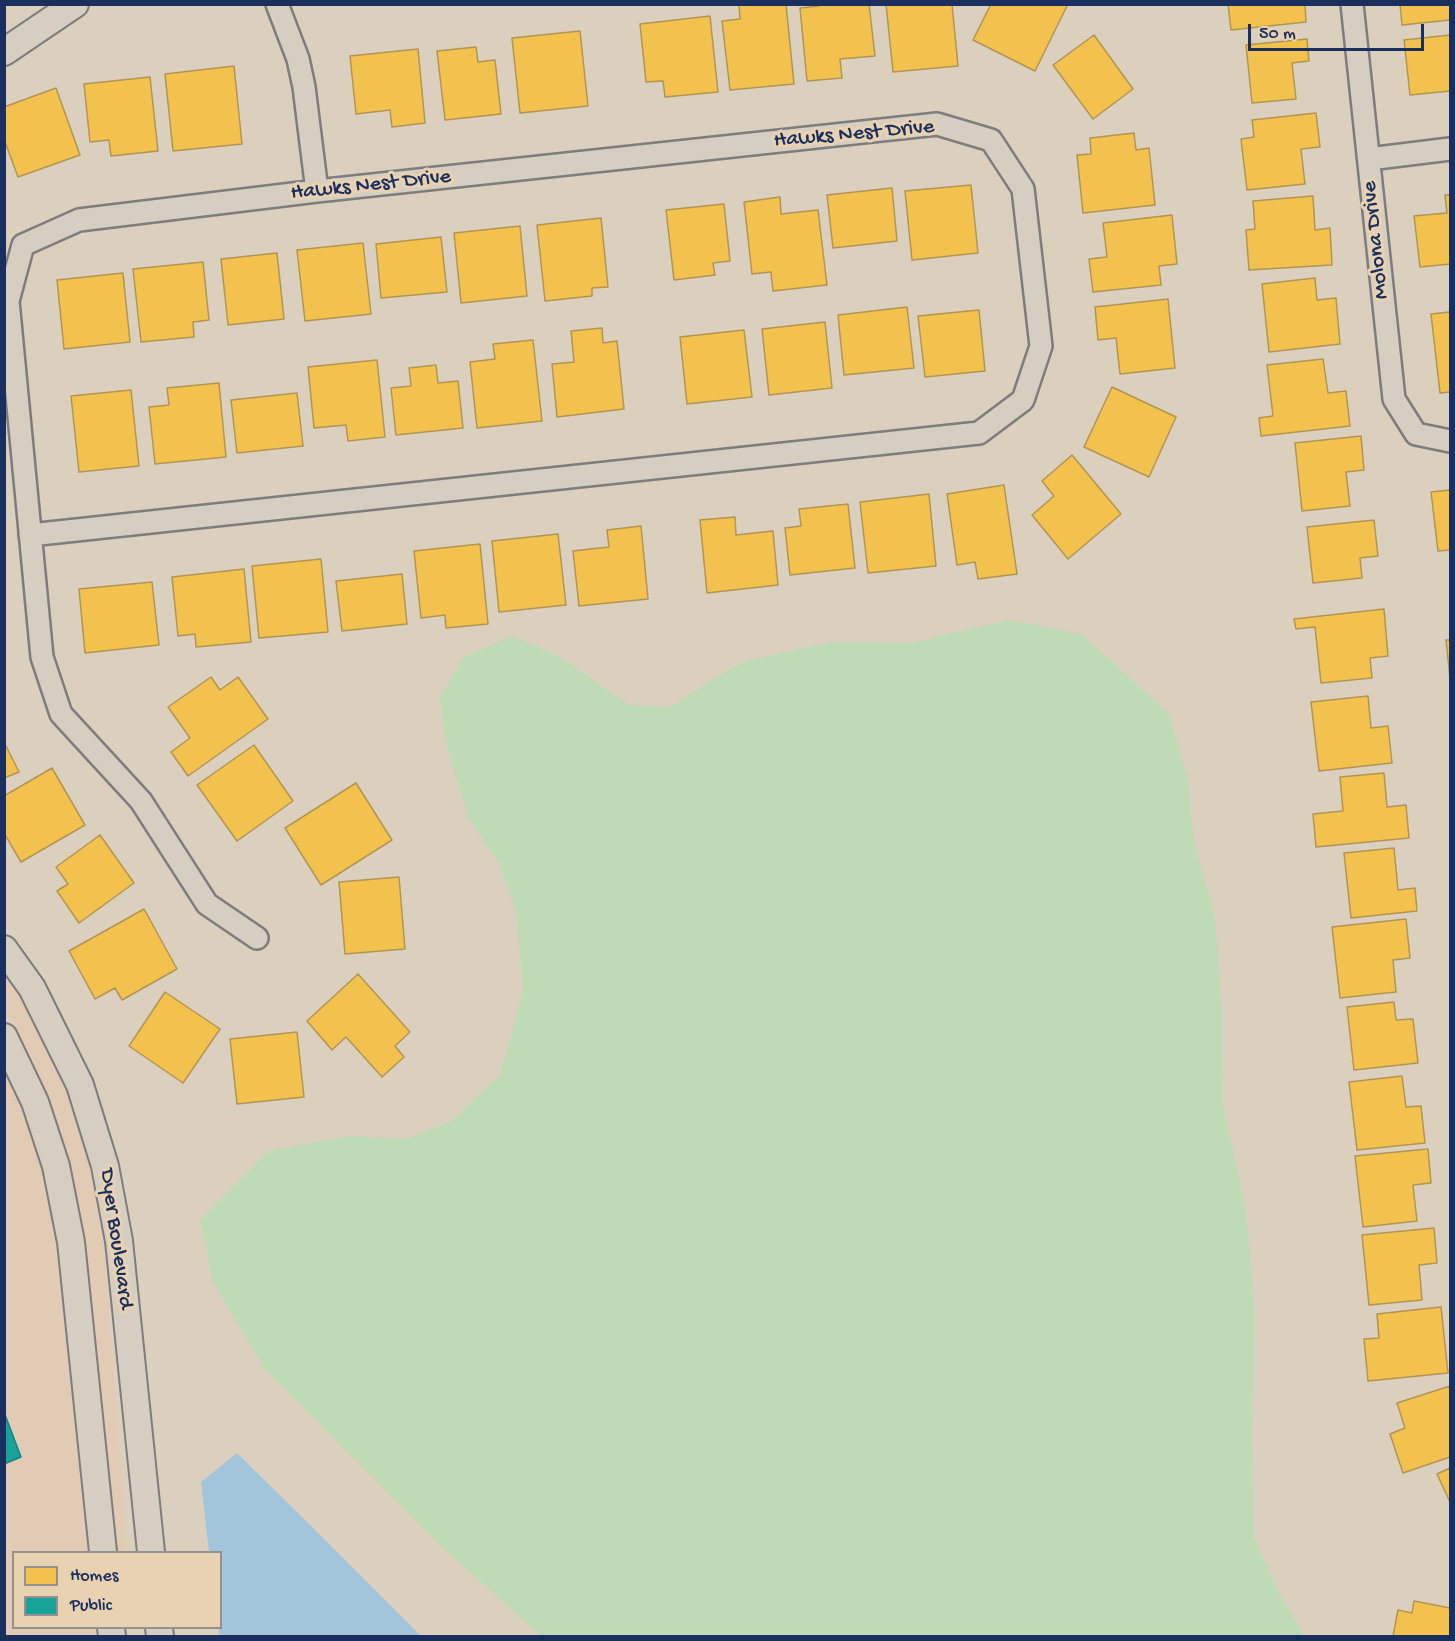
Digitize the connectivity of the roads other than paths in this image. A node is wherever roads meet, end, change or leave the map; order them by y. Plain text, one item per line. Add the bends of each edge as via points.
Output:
1 (75, 4) edge
2 (277, 4) edge
3 (1352, 4) edge
4 (4, 52) edge
5 (1450, 149) edge
6 (1369, 159) junction
7 (317, 191) junction
8 (1450, 441) edge
9 (30, 535) junction
10 (257, 938) dead end
11 (4, 949) edge
12 (4, 1037) edge
13 (103, 1551) edge
14 (152, 1551) edge

1 - 4 street
2 - 7 street via 298,58
3 - 6 street, Molona Drive
5 - 6 street
6 - 8 street, Molona Drive via 1394,399 1416,434
7 - 9 street, Hawks Nest Drive via 79,220 23,245 8,301
7 - 9 street, Hawks Nest Drive via 937,124 990,140 1023,189 1041,346 1023,400 979,433
9 - 10 street via 42,657 61,714 141,801 207,904
11 - 14 street, Dyer Boulevard via 32,988 80,1085 105,1166 119,1241
12 - 13 street, Dyer Boulevard via 35,1102 53,1155 71,1242

